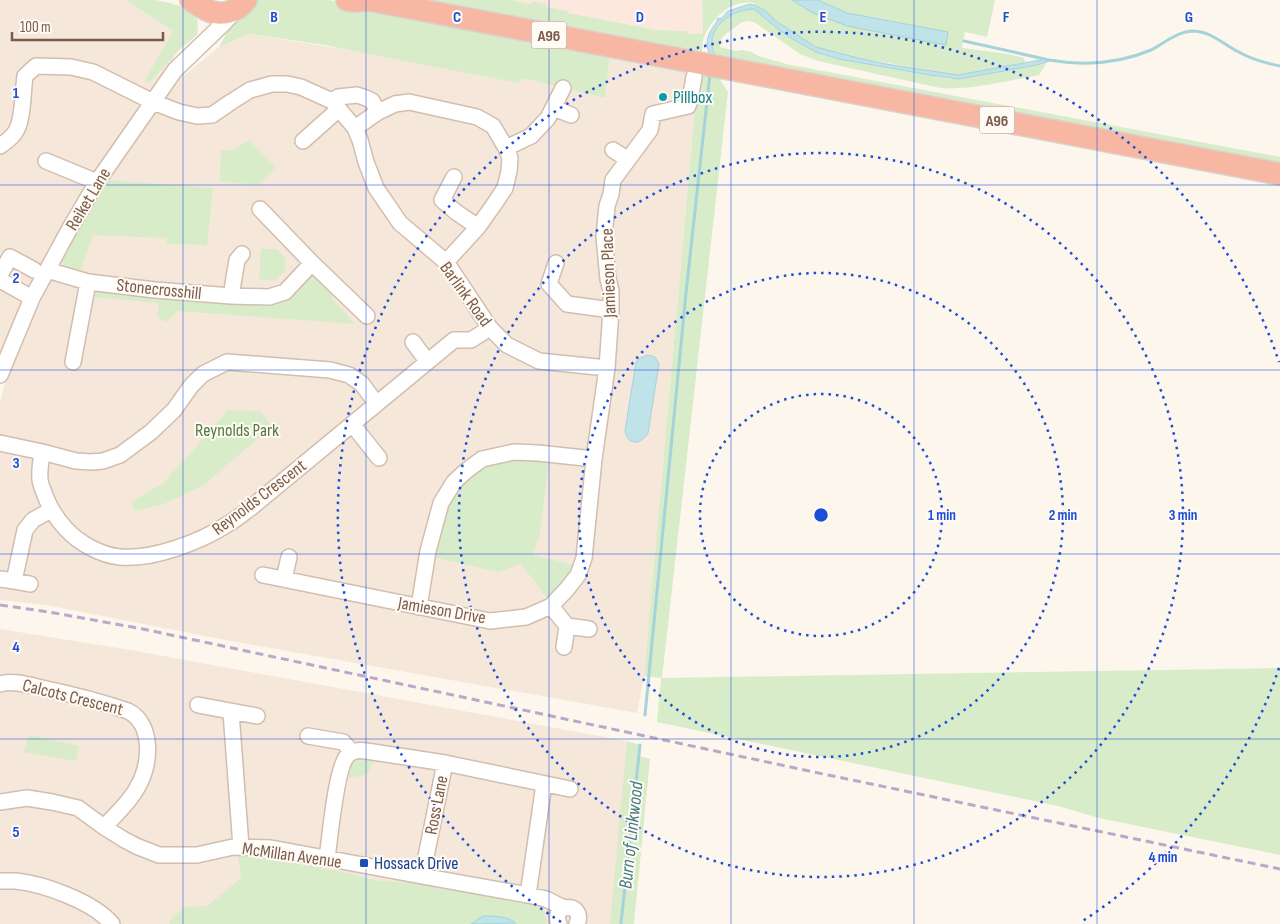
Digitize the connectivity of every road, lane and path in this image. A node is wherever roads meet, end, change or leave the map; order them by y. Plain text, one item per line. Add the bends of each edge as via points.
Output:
1 (347, 0) edge
2 (369, 0) edge
3 (197, 3) edge
4 (241, 5) edge
5 (204, 42) junction
6 (704, 69) junction
7 (563, 88) dead end
8 (152, 102) junction
9 (336, 105) junction
10 (554, 108) junction
11 (378, 112) junction
12 (570, 116) dead end
13 (355, 128) junction
14 (303, 141) dead end
15 (0, 146) edge
16 (506, 148) junction
17 (613, 150) dead end
18 (627, 159) junction
19 (46, 161) dead end
20 (1280, 174) edge
21 (454, 177) dead end
22 (97, 182) junction
23 (260, 209) dead end
24 (478, 227) junction
25 (242, 254) dead end
26 (446, 262) junction
27 (312, 263) junction
28 (556, 263) dead end
29 (41, 270) junction
30 (0, 275) edge
31 (0, 280) edge
32 (88, 282) junction
33 (231, 296) junction
34 (32, 298) junction
35 (611, 310) junction
36 (368, 316) dead end
37 (490, 328) junction
38 (413, 342) dead end
39 (427, 361) junction
40 (73, 362) dead end
41 (1, 368) edge
42 (607, 368) junction
43 (376, 403) junction
44 (352, 424) junction
45 (0, 443) edge
46 (42, 452) junction
47 (379, 458) dead end
48 (594, 459) junction
49 (51, 510) junction
50 (289, 557) dead end
51 (264, 575) dead end
52 (284, 579) junction
53 (7, 580) edge
54 (30, 584) dead end
55 (551, 606) junction
56 (419, 607) junction
57 (567, 626) junction
58 (589, 629) dead end
59 (564, 647) dead end
60 (0, 684) edge
61 (198, 705) dead end
62 (231, 712) junction
63 (257, 716) dead end
64 (308, 736) dead end
65 (352, 752) junction
66 (445, 763) junction
67 (544, 784) junction
68 (570, 789) dead end
69 (0, 802) edge
70 (104, 827) junction
71 (241, 846) junction
72 (327, 858) junction
73 (422, 876) junction
74 (0, 882) edge
75 (528, 895) junction
76 (564, 908) junction
77 (112, 924) edge
78 (559, 924) edge
79 (577, 924) edge

1 - 2 highway, A96
2 - 6 highway, A96
3 - 4 highway via 215,13 226,13
3 - 5 street via 208,30
4 - 5 street, Reiket Lane
5 - 8 street, Reiket Lane via 175,70
6 - 18 street, Jamieson Place via 688,106 653,114 650,130
6 - 20 highway, A96
7 - 10 street
8 - 9 street, Barlink Road via 179,112 212,116 250,90 287,84 301,87
8 - 15 street, Barlink Road via 92,72 71,67 36,66 25,76 18,129
8 - 22 street, Reiket Lane
9 - 11 street via 338,97 357,95 372,101
9 - 13 street, Barlink Road
9 - 14 street
10 - 12 street
10 - 16 street via 531,136
11 - 13 street
11 - 16 street via 409,102 477,117 493,126
13 - 26 street, Barlink Road via 376,188 400,223
16 - 24 street via 510,158 505,188
17 - 18 street
18 - 35 street, Jamieson Place via 613,180 606,216 604,236
19 - 22 street
21 - 24 street via 442,200
22 - 29 street, Reiket Lane
23 - 27 street
24 - 26 street
25 - 33 street via 237,260
26 - 37 street, Barlink Road
27 - 33 street, Stonecrosshill via 285,292 269,296
27 - 36 street
28 - 35 street via 549,284 567,304
29 - 30 street, Stonecrosshill via 10,257
29 - 32 street, Stonecrosshill
29 - 34 street, Reiket Lane
31 - 34 street
32 - 33 street, Stonecrosshill
32 - 40 street
34 - 41 street, Reiket Lane
35 - 42 street, Jamieson Place
37 - 39 street, Reynolds Crescent via 471,340 454,340
37 - 42 street, Barlink Road via 507,345 539,361
38 - 39 street
39 - 43 street, Reynolds Crescent
42 - 48 street, Jamieson Drive
43 - 44 street, Reynolds Crescent
43 - 46 street via 362,384 349,375 330,370 227,362 202,374 152,432 120,455 91,462
44 - 47 street
44 - 49 street, Reynolds Crescent via 229,524 191,544 163,552 138,556 104,553 71,534
45 - 46 street
46 - 49 street, Reynolds Crescent via 39,480
48 - 55 street, Jamieson Drive via 584,558 578,575
48 - 56 street via 514,452 482,459 466,471 454,482 440,504
49 - 53 street via 33,520 25,530
50 - 52 street
51 - 52 street, Jamieson Drive
52 - 56 street, Jamieson Drive
53 - 54 street
55 - 56 street, Jamieson Drive via 526,617 490,620
55 - 57 street
57 - 58 street
57 - 59 street
60 - 70 street, Calcots Crescent via 24,684 62,692 128,710 137,717 146,738 144,774 137,788
61 - 62 street
62 - 63 street
62 - 71 street
64 - 65 street via 343,742
65 - 66 street via 366,750
65 - 72 street via 347,755 339,774
66 - 67 street
66 - 73 street, Ross Lane
67 - 68 street
67 - 75 street
69 - 70 street, McMillan Avenue via 27,798 78,808
70 - 71 street, McMillan Avenue via 159,856 198,855
71 - 72 street, McMillan Avenue
72 - 73 street, McMillan Avenue
73 - 75 street, McMillan Avenue
74 - 77 street via 16,881 52,889 98,911
75 - 76 street, McMillan Avenue
76 - 78 street via 559,912
76 - 79 street via 577,912

